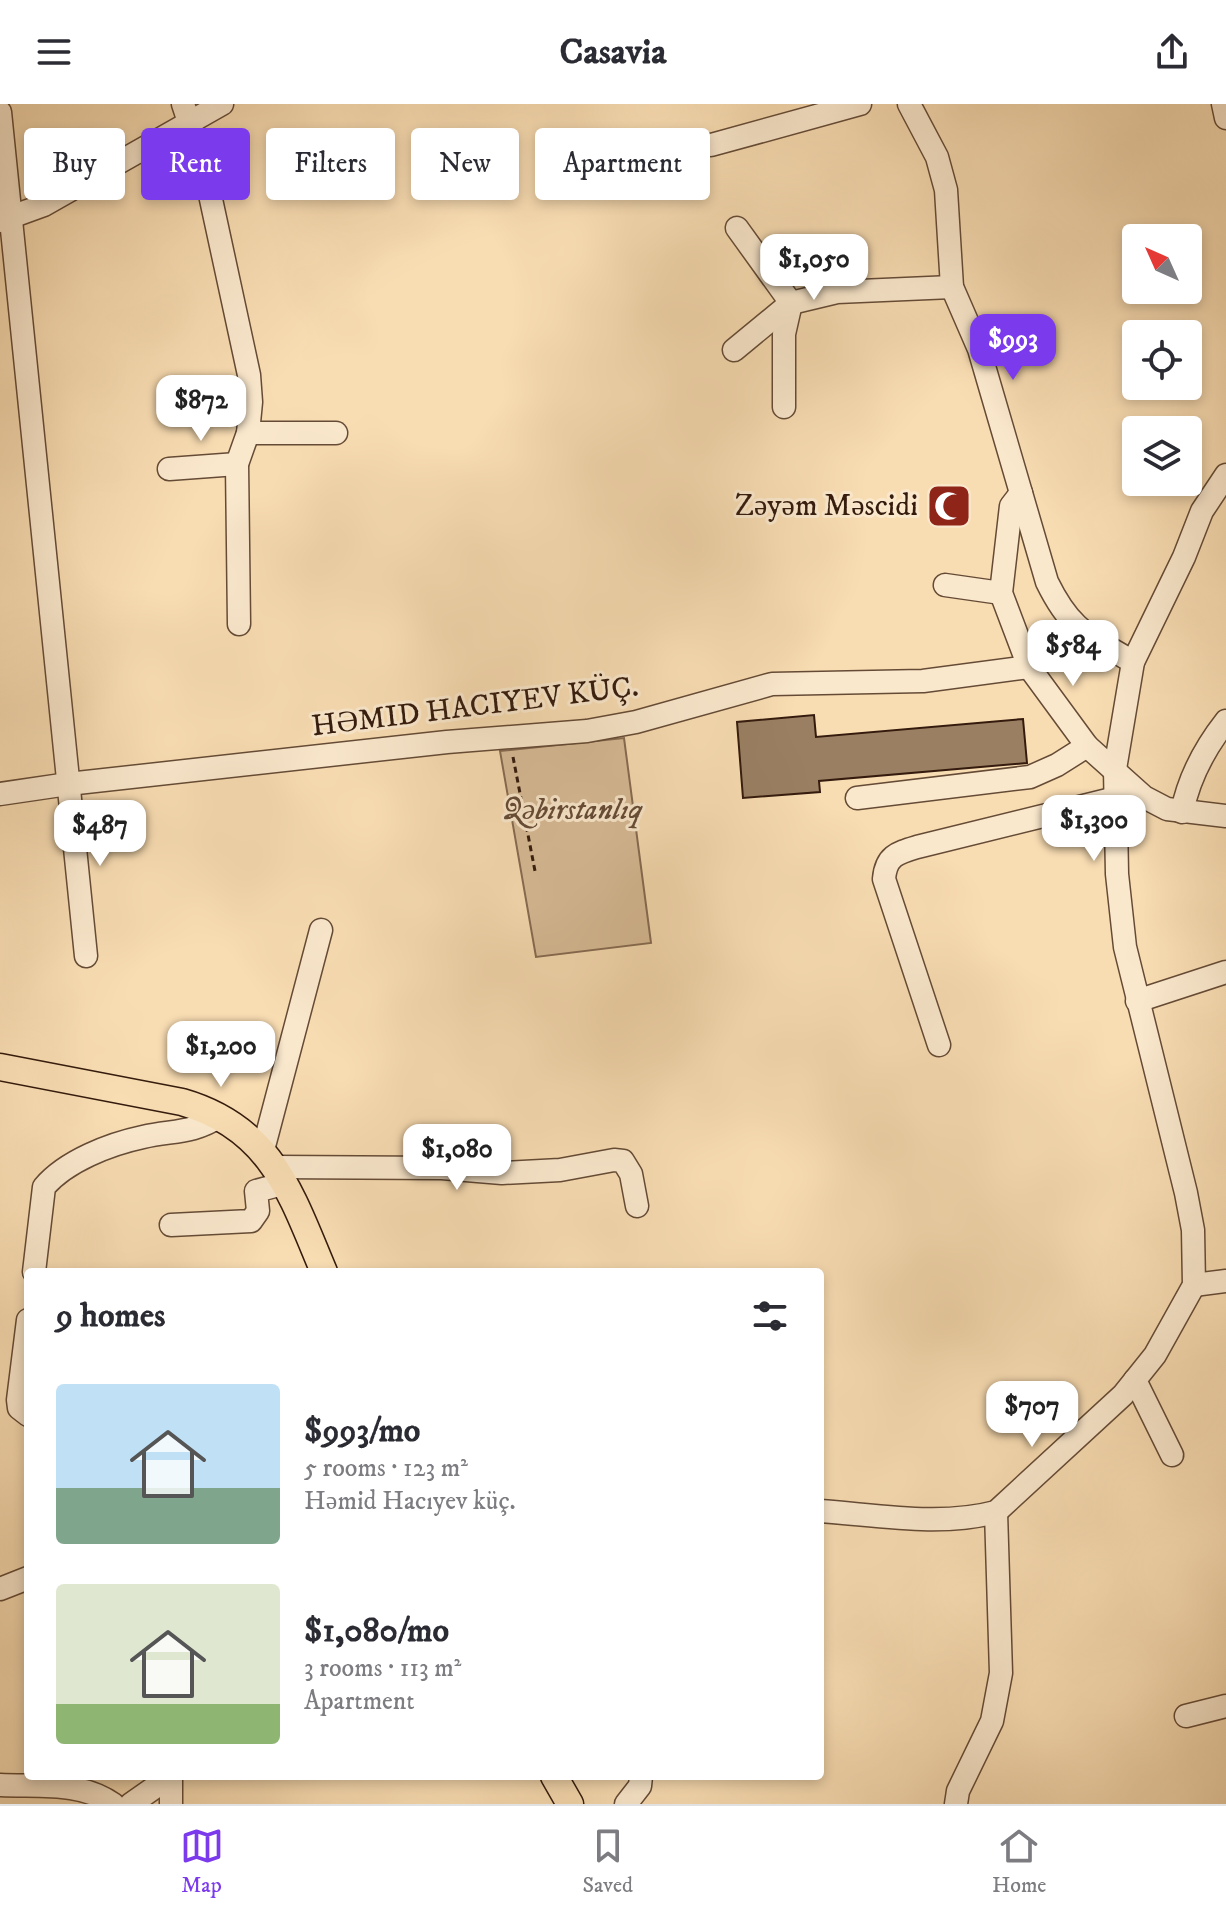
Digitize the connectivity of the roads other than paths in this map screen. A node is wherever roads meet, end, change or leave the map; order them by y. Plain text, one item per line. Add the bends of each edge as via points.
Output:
1 (222, 104) edge
2 (860, 104) edge
3 (909, 104) edge
4 (1223, 104) edge
5 (0, 108) edge
6 (187, 113) edge
7 (1226, 118) edge
8 (711, 145) dead end
9 (4, 220) edge
10 (737, 228) dead end
11 (952, 287) junction
12 (791, 303) junction
13 (734, 350) dead end
14 (784, 407) dead end
15 (248, 433) junction
16 (336, 433) dead end
17 (237, 464) junction
18 (169, 469) dead end
19 (1226, 475) edge
20 (1021, 493) junction
21 (945, 585) dead end
22 (1001, 593) junction
23 (239, 624) dead end
24 (1133, 662) junction
25 (1029, 667) junction
26 (1226, 721) edge
27 (1087, 746) junction
28 (1115, 769) junction
29 (68, 784) junction
30 (0, 794) edge
31 (857, 798) dead end
32 (1116, 798) junction
33 (1182, 812) junction
34 (1226, 816) edge
35 (321, 930) dead end
36 (86, 956) dead end
37 (1226, 972) edge
38 (1137, 1001) junction
39 (939, 1045) dead end
40 (0, 1067) edge
41 (220, 1116) junction
42 (275, 1167) junction
43 (637, 1206) dead end
44 (171, 1225) dead end
45 (34, 1268) edge
46 (322, 1268) edge
47 (1226, 1281) edge
48 (1194, 1285) junction
49 (24, 1352) edge
50 (1135, 1380) junction
51 (24, 1412) edge
52 (1172, 1455) dead end
53 (824, 1511) edge
54 (996, 1512) junction
55 (24, 1580) edge
56 (0, 1589) edge
57 (1226, 1706) edge
58 (1186, 1716) dead end
59 (165, 1780) edge
60 (171, 1780) edge
61 (556, 1780) edge
62 (641, 1780) edge
63 (0, 1785) edge
64 (565, 1802) edge
65 (113, 1804) edge
66 (131, 1804) edge
67 (171, 1804) edge
68 (626, 1804) edge
69 (956, 1804) edge

1 - 6 street
2 - 8 street
3 - 11 street via 937,157 946,190
4 - 7 street
5 - 9 street
6 - 9 street via 44,205
6 - 15 street via 204,167 249,375
9 - 29 street
10 - 12 street
11 - 12 street via 837,292
11 - 20 street via 979,349
12 - 13 street
12 - 14 street via 784,334
15 - 16 street
15 - 17 street
17 - 18 street
17 - 23 street
19 - 24 street via 1202,511
20 - 22 street via 1011,506
20 - 24 street via 1047,582 1062,612 1076,627
21 - 22 street
22 - 25 street
24 - 28 street
25 - 27 street
25 - 29 street via 923,681 772,684 587,731
26 - 33 street via 1188,783
27 - 28 street
27 - 31 street via 1030,777
28 - 32 street
28 - 33 street via 1144,797
29 - 30 street
29 - 36 street
32 - 38 street via 1120,906
32 - 39 street via 917,847 895,854 885,864 884,879
33 - 34 street
35 - 42 street
37 - 38 street
38 - 48 street via 1186,1193
40 - 41 main road via 182,1102
41 - 42 main road
41 - 45 street via 201,1128 102,1150 53,1177 44,1187
42 - 43 street via 502,1173 614,1160 623,1161 631,1174
42 - 44 street via 256,1191 258,1211 251,1221
42 - 46 main road
47 - 48 street
48 - 50 street
49 - 51 street via 18,1400
50 - 52 street
50 - 54 street
53 - 54 street via 942,1519
54 - 69 street via 1001,1673 992,1721
55 - 56 street
57 - 58 street
59 - 66 street
60 - 67 street
61 - 64 main road
62 - 68 street
63 - 65 street via 82,1788

